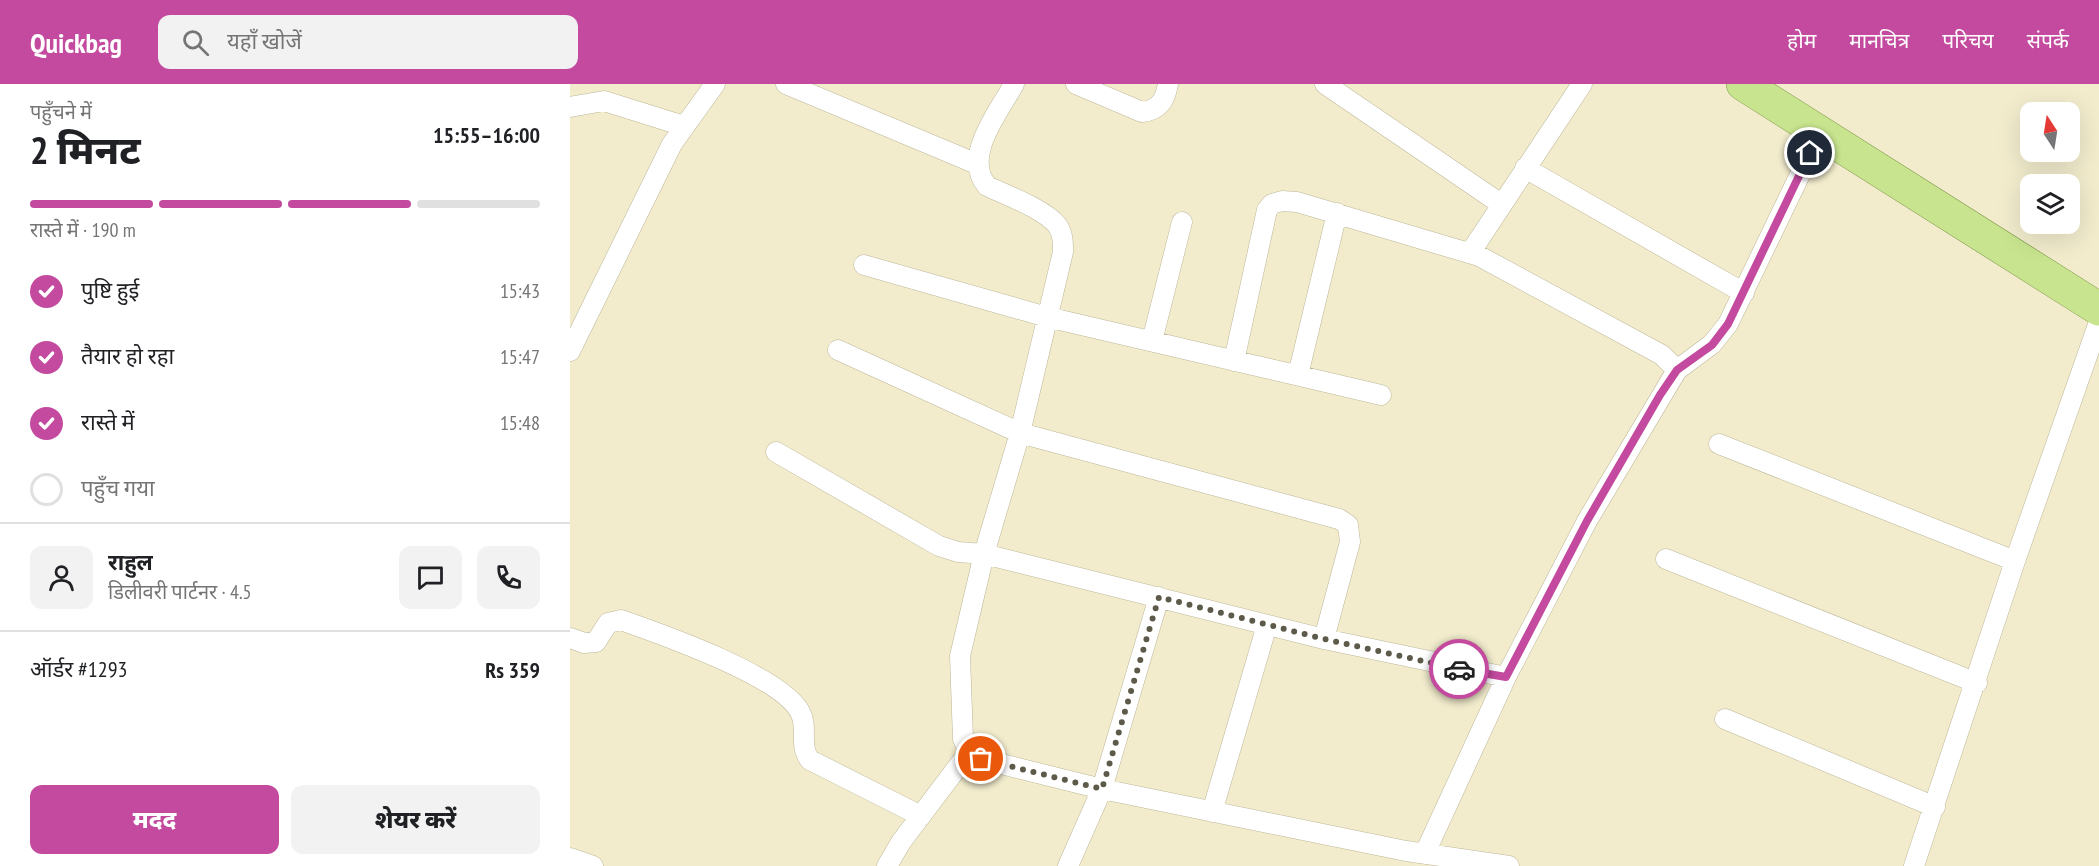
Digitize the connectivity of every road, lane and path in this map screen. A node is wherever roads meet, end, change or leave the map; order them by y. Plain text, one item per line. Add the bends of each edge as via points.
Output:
1 (715, 84) edge
2 (786, 84) edge
3 (1014, 84) edge
4 (1076, 84) edge
5 (1168, 84) edge
6 (1325, 84) edge
7 (1582, 84) edge
8 (1743, 84) edge
9 (570, 107) edge
10 (684, 126) junction
11 (1820, 133) junction
12 (977, 164) junction
13 (1525, 168) junction
14 (1501, 204) junction
15 (1337, 213) junction
16 (1182, 222) dead end
17 (1470, 253) junction
18 (864, 265) dead end
19 (1744, 293) junction
20 (2099, 309) edge
21 (1047, 317) junction
22 (2099, 322) edge
23 (1152, 341) junction
24 (838, 350) dead end
25 (570, 351) edge
26 (1234, 361) junction
27 (1677, 370) junction
28 (1298, 375) junction
29 (1381, 394) dead end
30 (1020, 433) junction
31 (1719, 444) dead end
32 (776, 452) dead end
33 (984, 554) junction
34 (1666, 559) dead end
35 (2015, 561) junction
36 (1159, 597) junction
37 (1267, 625) junction
38 (570, 638) edge
39 (1324, 639) junction
40 (1506, 677) junction
41 (1977, 683) junction
42 (1725, 719) dead end
43 (969, 752) junction
44 (1102, 789) junction
45 (1935, 807) junction
46 (1212, 812) junction
47 (921, 816) junction
48 (1425, 853) junction
49 (570, 858) edge
50 (593, 866) edge
51 (887, 866) edge
52 (1068, 866) edge
53 (1509, 866) edge
54 (1914, 866) edge

1 - 10 street
2 - 12 street
3 - 12 street via 980,149
4 - 5 street via 1142,112 1161,105
6 - 14 street
7 - 13 street
8 - 11 highway
9 - 10 street via 604,101
10 - 25 street
11 - 19 street
11 - 20 highway
12 - 21 street via 980,178 987,186 1050,218 1059,227 1064,252
13 - 14 street
13 - 19 street
14 - 17 street
15 - 17 street
15 - 26 street via 1282,201 1267,210
15 - 28 street
16 - 23 street
17 - 27 street via 1662,355
18 - 21 street
19 - 27 street via 1719,338
21 - 23 street
21 - 30 street
22 - 35 street
23 - 26 street
24 - 30 street
26 - 28 street
27 - 40 street via 1587,521
28 - 29 street
30 - 33 street
30 - 39 street via 1339,519 1348,525 1350,542
31 - 35 street
32 - 33 street via 939,546
33 - 36 street
33 - 43 street via 960,656 963,740
34 - 41 street
35 - 41 street
36 - 37 street
36 - 44 street
37 - 39 street
37 - 46 street
38 - 47 street via 596,642 608,623 621,620 722,658 787,697 800,711 804,752 810,760
39 - 40 street
40 - 48 street
41 - 45 street
42 - 45 street
43 - 44 street via 981,759
43 - 47 street
44 - 46 street
44 - 52 street
45 - 54 street
46 - 48 street
47 - 51 street
48 - 53 street
49 - 50 street

